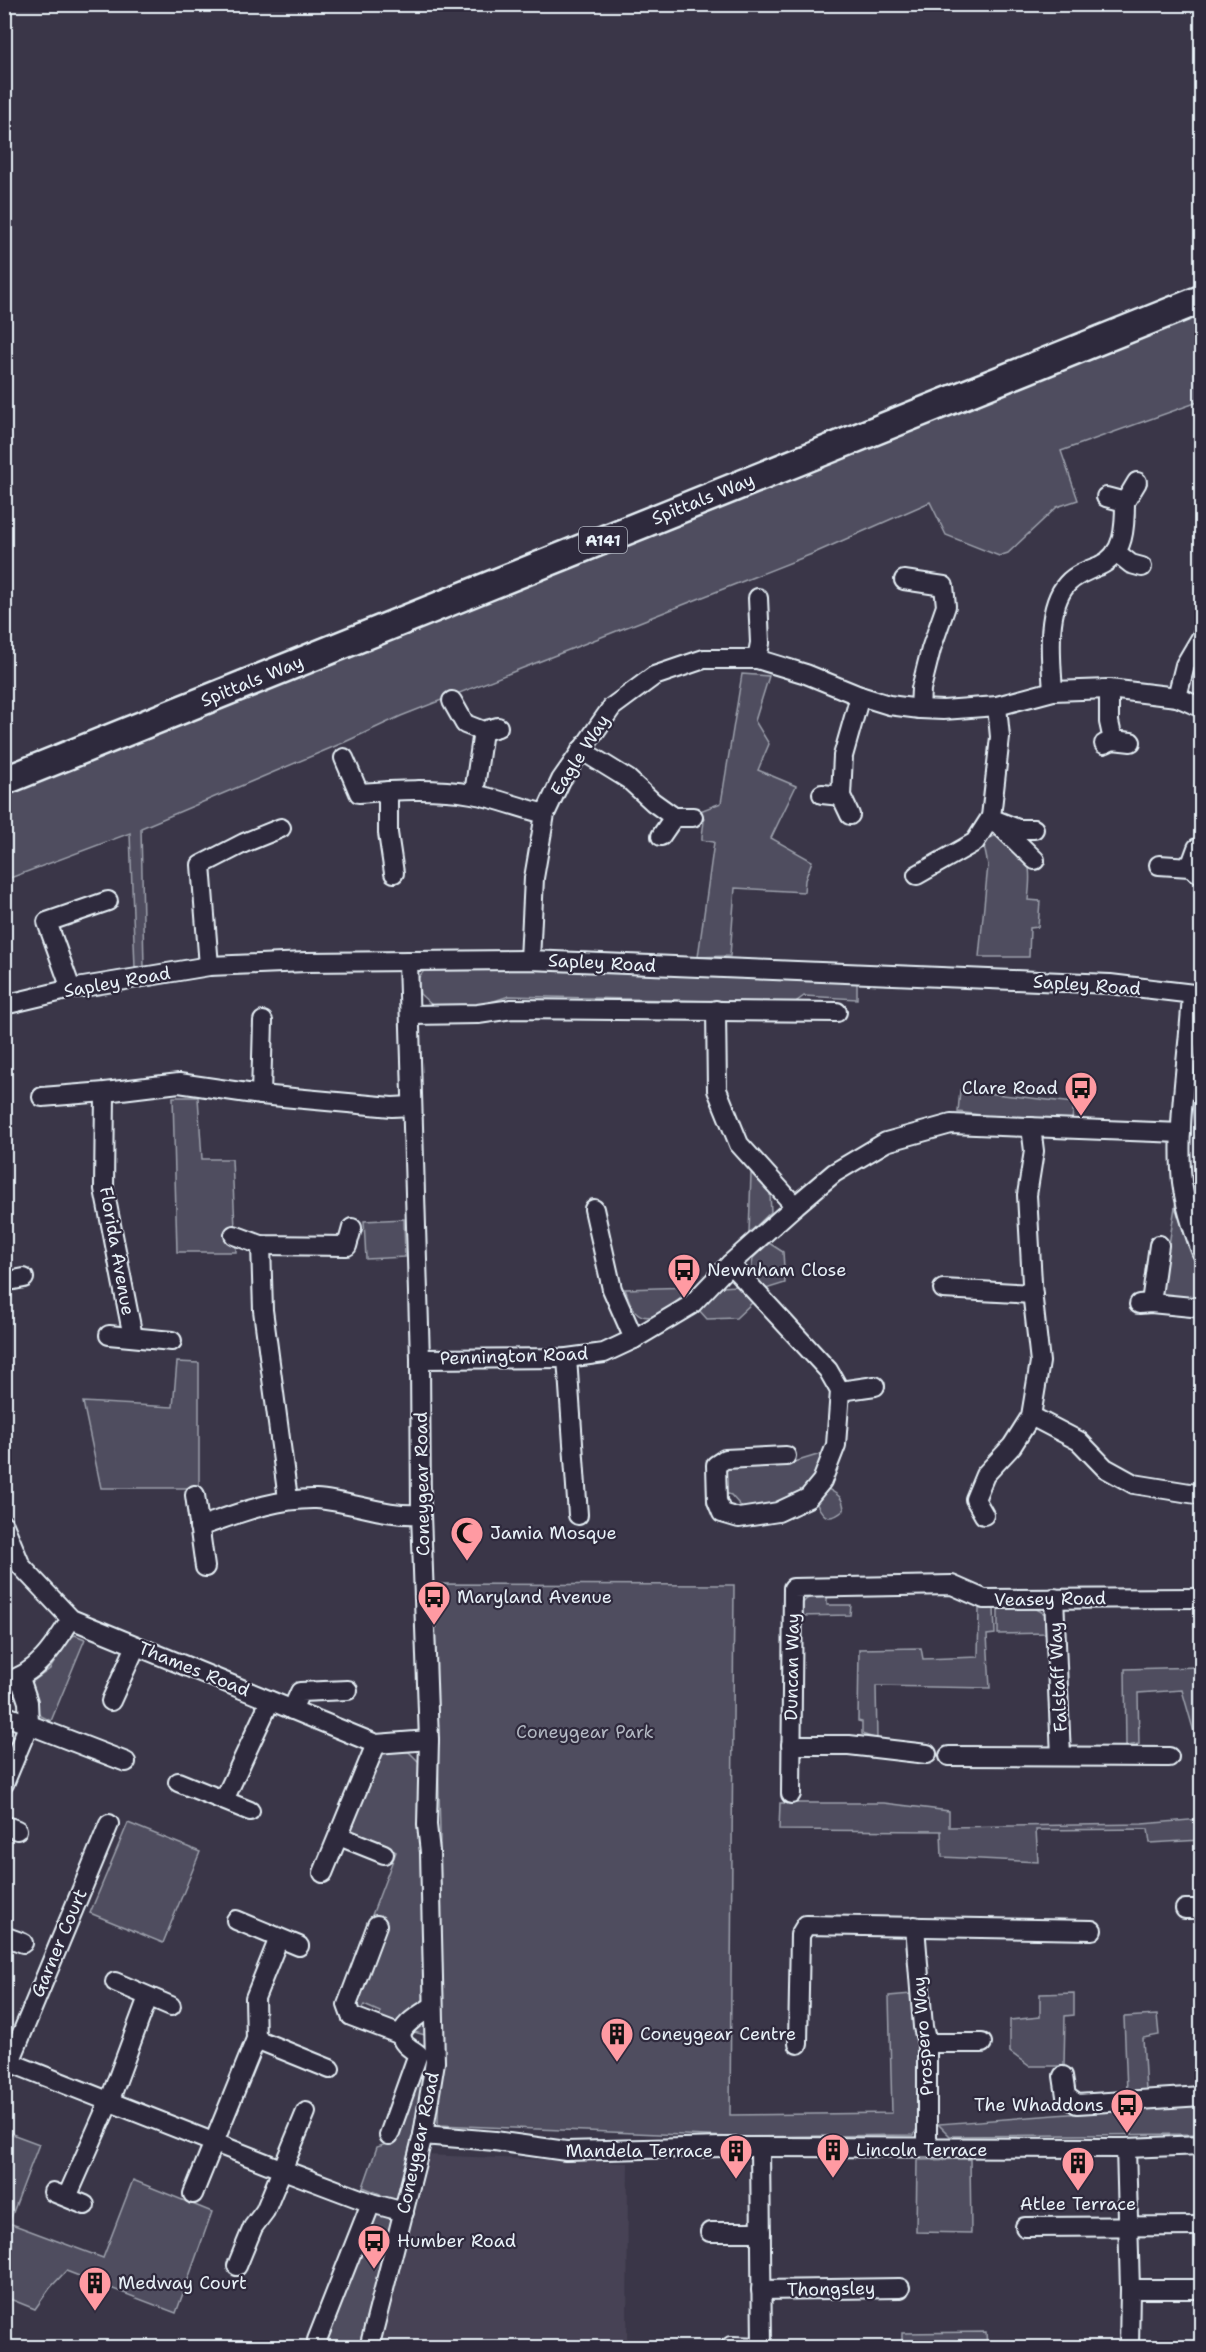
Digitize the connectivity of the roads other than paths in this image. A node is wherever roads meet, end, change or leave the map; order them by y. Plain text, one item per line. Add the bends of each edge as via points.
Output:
1 (1202, 299) edge
2 (1137, 482) dead end
3 (1106, 497) dead end
4 (1125, 502) junction
5 (1116, 552) junction
6 (1142, 567) dead end
7 (904, 580) dead end
8 (756, 603) dead end
9 (1202, 636) edge
10 (757, 659) junction
11 (1109, 688) junction
12 (1053, 691) junction
13 (860, 696) junction
14 (1177, 697) junction
15 (452, 700) dead end
16 (997, 706) junction
17 (1202, 708) edge
18 (920, 709) junction
19 (1116, 742) dead end
20 (581, 750) junction
21 (344, 758) dead end
22 (4, 780) edge
23 (388, 791) junction
24 (474, 794) junction
25 (822, 794) dead end
26 (841, 796) junction
27 (545, 814) junction
28 (850, 815) dead end
29 (675, 817) junction
30 (693, 817) dead end
31 (991, 818) junction
32 (281, 828) dead end
33 (1034, 829) dead end
34 (661, 836) dead end
35 (1197, 848) dead end
36 (1035, 860) dead end
37 (1159, 865) dead end
38 (1196, 871) edge
39 (394, 873) dead end
40 (916, 875) dead end
41 (108, 901) dead end
42 (530, 960) junction
43 (408, 961) junction
44 (209, 966) junction
45 (71, 989) junction
46 (1197, 994) edge
47 (4, 1005) edge
48 (716, 1010) junction
49 (837, 1012) dead end
50 (410, 1016) junction
51 (263, 1020) dead end
52 (105, 1092) junction
53 (261, 1095) junction
54 (42, 1097) dead end
55 (412, 1106) junction
56 (1031, 1127) junction
57 (1181, 1133) junction
58 (795, 1206) junction
59 (594, 1209) dead end
60 (352, 1228) dead end
61 (234, 1235) dead end
62 (261, 1245) junction
63 (1159, 1245) dead end
64 (1202, 1253) edge
65 (730, 1264) junction
66 (24, 1278) dead end
67 (4, 1282) edge
68 (943, 1289) dead end
69 (1033, 1294) junction
70 (1202, 1308) edge
71 (109, 1335) dead end
72 (133, 1337) junction
73 (634, 1340) junction
74 (172, 1341) dead end
75 (567, 1358) junction
76 (420, 1359) junction
77 (875, 1386) dead end
78 (840, 1391) junction
79 (1031, 1416) junction
80 (786, 1456) dead end
81 (195, 1495) dead end
82 (1202, 1495) edge
83 (288, 1500) junction
84 (421, 1514) junction
85 (578, 1515) dead end
86 (984, 1515) dead end
87 (4, 1525) edge
88 (199, 1527) junction
89 (204, 1567) dead end
90 (793, 1588) joint
91 (1054, 1598) junction
92 (1202, 1598) edge
93 (71, 1619) junction
94 (136, 1646) junction
95 (12, 1680) edge
96 (348, 1690) dead end
97 (111, 1701) dead end
98 (270, 1701) junction
99 (292, 1710) junction
100 (4, 1715) edge
101 (29, 1724) junction
102 (429, 1740) junction
103 (376, 1744) junction
104 (791, 1745) junction
105 (927, 1754) dead end
106 (949, 1756) dead end
107 (1061, 1756) junction
108 (1169, 1757) dead end
109 (126, 1762) dead end
110 (178, 1782) dead end
111 (4, 1784) edge
112 (791, 1794) dead end
113 (224, 1800) junction
114 (250, 1811) dead end
115 (109, 1824) dead end
116 (339, 1836) junction
117 (384, 1854) dead end
118 (322, 1873) dead end
119 (236, 1920) dead end
120 (377, 1925) dead end
121 (915, 1926) junction
122 (1092, 1930) dead end
123 (4, 1936) edge
124 (279, 1938) junction
125 (23, 1943) dead end
126 (299, 1946) dead end
127 (115, 1982) dead end
128 (148, 1997) junction
129 (171, 2006) dead end
130 (434, 2007) junction
131 (401, 2035) junction
132 (256, 2039) junction
133 (927, 2043) junction
134 (982, 2043) dead end
135 (798, 2044) dead end
136 (7, 2061) edge
137 (330, 2068) dead end
138 (1063, 2076) dead end
139 (1202, 2096) edge
140 (110, 2102) junction
141 (306, 2112) dead end
142 (389, 2135) dead end
143 (423, 2135) junction
144 (215, 2142) junction
145 (1202, 2145) edge
146 (927, 2147) junction
147 (760, 2148) junction
148 (1126, 2148) junction
149 (281, 2169) junction
150 (193, 2194) dead end
151 (371, 2203) junction
152 (85, 2205) dead end
153 (404, 2212) junction
154 (1127, 2226) junction
155 (1202, 2226) edge
156 (1025, 2227) dead end
157 (710, 2232) dead end
158 (761, 2232) junction
159 (237, 2266) dead end
160 (900, 2288) dead end
161 (1130, 2289) junction
162 (1202, 2289) edge
163 (761, 2290) junction
164 (317, 2340) dead end
165 (731, 2346) edge
166 (762, 2347) edge
167 (369, 2348) edge
168 (1129, 2348) edge

1 - 22 highway, Spittals Way / A141
2 - 4 street
3 - 4 street
4 - 5 street via 1125,533
5 - 6 street
5 - 12 street via 1104,564 1066,584 1055,607 1049,643
7 - 18 street via 944,586 946,606 931,649
8 - 10 street via 760,643
9 - 14 street via 1185,665
10 - 13 street, Eagle Way
10 - 20 street, Eagle Way via 704,659 654,676 612,707
11 - 12 street, Eagle Way
11 - 14 street, Eagle Way
11 - 19 street via 1109,722
12 - 16 street, Eagle Way
13 - 18 street, Eagle Way
13 - 26 street via 843,756
14 - 17 street, Eagle Way
15 - 24 street via 465,724 490,729
16 - 18 street, Eagle Way
16 - 31 street via 1000,737
20 - 27 street, Eagle Way
20 - 29 street via 628,779
21 - 23 street via 359,793
23 - 24 street
23 - 39 street via 388,833
24 - 27 street
25 - 26 street
26 - 28 street
27 - 42 street, Eagle Way via 534,878
29 - 30 street
29 - 34 street
31 - 33 street via 1018,830
31 - 36 street
31 - 40 street via 975,842
32 - 44 street via 195,864
35 - 38 street
37 - 38 street
41 - 45 street via 47,922
42 - 43 street, Sapley Road
42 - 46 street, Sapley Road via 1110,984
43 - 44 street, Sapley Road
43 - 50 street, Coneygear Road
44 - 45 street, Sapley Road
45 - 47 street, Sapley Road
46 - 57 street
48 - 49 street
48 - 50 street via 512,1009
48 - 58 street via 717,1090 739,1144
50 - 55 street, Coneygear Road
51 - 53 street
52 - 53 street via 179,1083
52 - 54 street
52 - 72 street, Florida Avenue via 104,1189
53 - 55 street
55 - 76 street, Coneygear Road
56 - 57 street, Pennington Road
56 - 58 street, Pennington Road via 951,1124 886,1142 834,1173
56 - 69 street via 1034,1151 1027,1194
57 - 64 street via 1182,1181 1188,1214
58 - 65 street, Pennington Road
59 - 73 street via 612,1289
60 - 62 street via 347,1246
61 - 62 street
62 - 83 street via 263,1310
63 - 70 street via 1145,1304
65 - 73 street, Pennington Road via 691,1305
65 - 78 street via 828,1370
66 - 67 street
68 - 69 street
69 - 79 street via 1040,1362
71 - 72 street, Florida Avenue
72 - 74 street, Florida Avenue
73 - 75 street, Pennington Road via 604,1353
75 - 76 street, Pennington Road
75 - 85 street
76 - 84 street, Coneygear Road
77 - 78 street
78 - 80 street via 836,1445 822,1481 808,1498 778,1512 739,1518 722,1514 717,1501 716,1465 725,1459
79 - 82 street via 1079,1441 1105,1468 1134,1484
79 - 86 street via 1012,1446 985,1475 975,1499
81 - 88 street
83 - 84 street via 318,1499 404,1515
83 - 88 street
84 - 102 street, Coneygear Road
87 - 93 street, Thames Road via 21,1566
88 - 89 street
90 - 91 street, Veasey Road via 952,1585 984,1599
90 - 104 street, Duncan Way
91 - 92 street, Veasey Road
91 - 107 street, Falstaff Way
93 - 94 street, Thames Road
93 - 95 street via 52,1650
94 - 97 street
94 - 98 street, Thames Road
95 - 101 street via 28,1702
96 - 99 street via 300,1692
98 - 99 street, Thames Road
98 - 113 street
99 - 103 street, Thames Road
100 - 101 street
101 - 109 street
101 - 111 street
102 - 103 street, Thames Road
102 - 130 street, Coneygear Road via 427,1825
103 - 116 street
104 - 105 street, Duncan Way via 849,1745
104 - 112 street, Duncan Way
106 - 107 street, Falstaff Way
107 - 108 street, Falstaff Way
110 - 113 street
113 - 114 street
115 - 136 street, Garner Court
116 - 117 street
116 - 118 street
119 - 124 street
120 - 131 street via 347,2005 351,2016
121 - 122 street
121 - 133 street, Prospero Way via 922,2027
121 - 135 street via 807,1925 800,1935
123 - 125 street
124 - 126 street
124 - 132 street via 255,1998
127 - 128 street
128 - 129 street
128 - 140 street
130 - 131 street via 406,2026
130 - 143 street, Coneygear Road via 435,2062
131 - 142 street, Coneygear Road via 403,2042 418,2054
132 - 137 street
132 - 144 street
133 - 134 street
133 - 146 street, Prospero Way
136 - 140 street
138 - 139 street via 1066,2096 1077,2104
140 - 144 street
140 - 152 street via 60,2194
141 - 149 street
143 - 147 street via 566,2151
143 - 153 street, Coneygear Road
144 - 149 street
144 - 150 street
145 - 148 street
146 - 147 street
146 - 148 street
147 - 158 street, Thongsley
148 - 154 street
149 - 151 street
149 - 159 street
151 - 153 street
151 - 164 street
153 - 167 street, Coneygear Road
154 - 155 street
154 - 156 street
154 - 161 street
157 - 158 street
158 - 163 street, Thongsley
160 - 163 street, Thongsley
161 - 162 street
161 - 168 street
163 - 166 street, Thongsley
165 - 166 street, Thongsley

